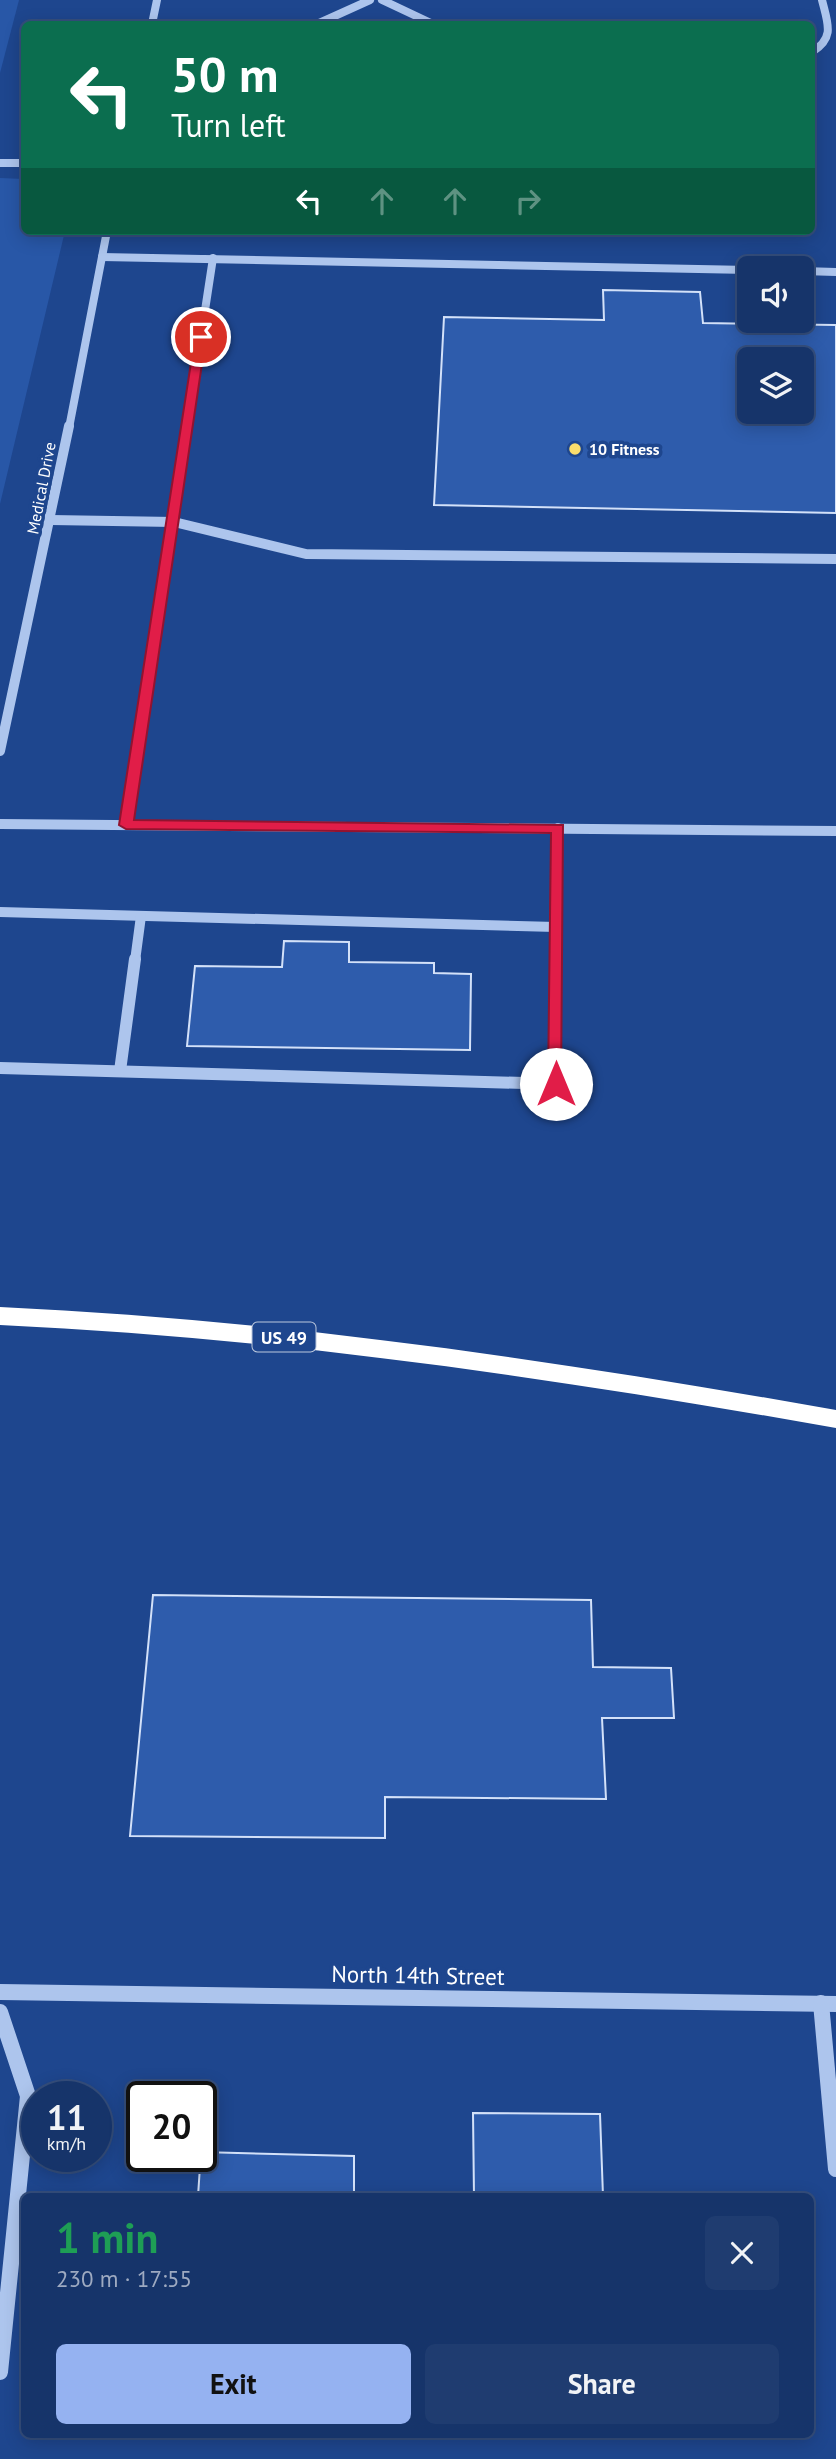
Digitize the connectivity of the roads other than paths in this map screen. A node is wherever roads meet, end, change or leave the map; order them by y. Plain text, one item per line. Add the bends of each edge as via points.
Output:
1 (157, 0) edge
2 (370, 0) edge
3 (382, 0) edge
4 (822, 0) edge
5 (153, 21) edge
6 (324, 21) edge
7 (427, 21) edge
8 (815, 50) edge
9 (0, 163) edge
10 (21, 163) edge
11 (106, 235) edge
12 (102, 257) junction
13 (213, 258) junction
14 (737, 270) edge
15 (814, 271) edge
16 (836, 272) edge
17 (51, 520) junction
18 (174, 522) junction
19 (836, 559) edge
20 (0, 751) edge
21 (0, 824) edge
22 (126, 825) junction
23 (558, 828) junction
24 (836, 831) edge
25 (0, 912) edge
26 (141, 916) junction
27 (556, 928) junction
28 (0, 1068) edge
29 (120, 1071) junction
30 (0, 1316) edge
31 (836, 1419) edge
32 (0, 1992) edge
33 (828, 2004) edge
34 (0, 2012) edge
35 (836, 2169) edge
36 (0, 2372) edge

1 - 5 street
2 - 6 street
3 - 7 street
4 - 8 street via 830,34
9 - 10 street
11 - 12 street, Medical Drive
12 - 13 street
12 - 17 street, Medical Drive
13 - 14 street
13 - 18 street
15 - 16 street
17 - 18 street
17 - 20 street, Medical Drive
18 - 19 street via 306,554
18 - 22 street
21 - 22 street
22 - 23 street
23 - 24 street
23 - 27 lane
25 - 26 street
26 - 27 street
26 - 29 street
27 - 29 street via 556,1084
28 - 29 street
30 - 31 highway, US 49 via 189,1326 430,1354 567,1371
32 - 33 street, North 14th Street
33 - 35 street
34 - 36 street via 28,2096

